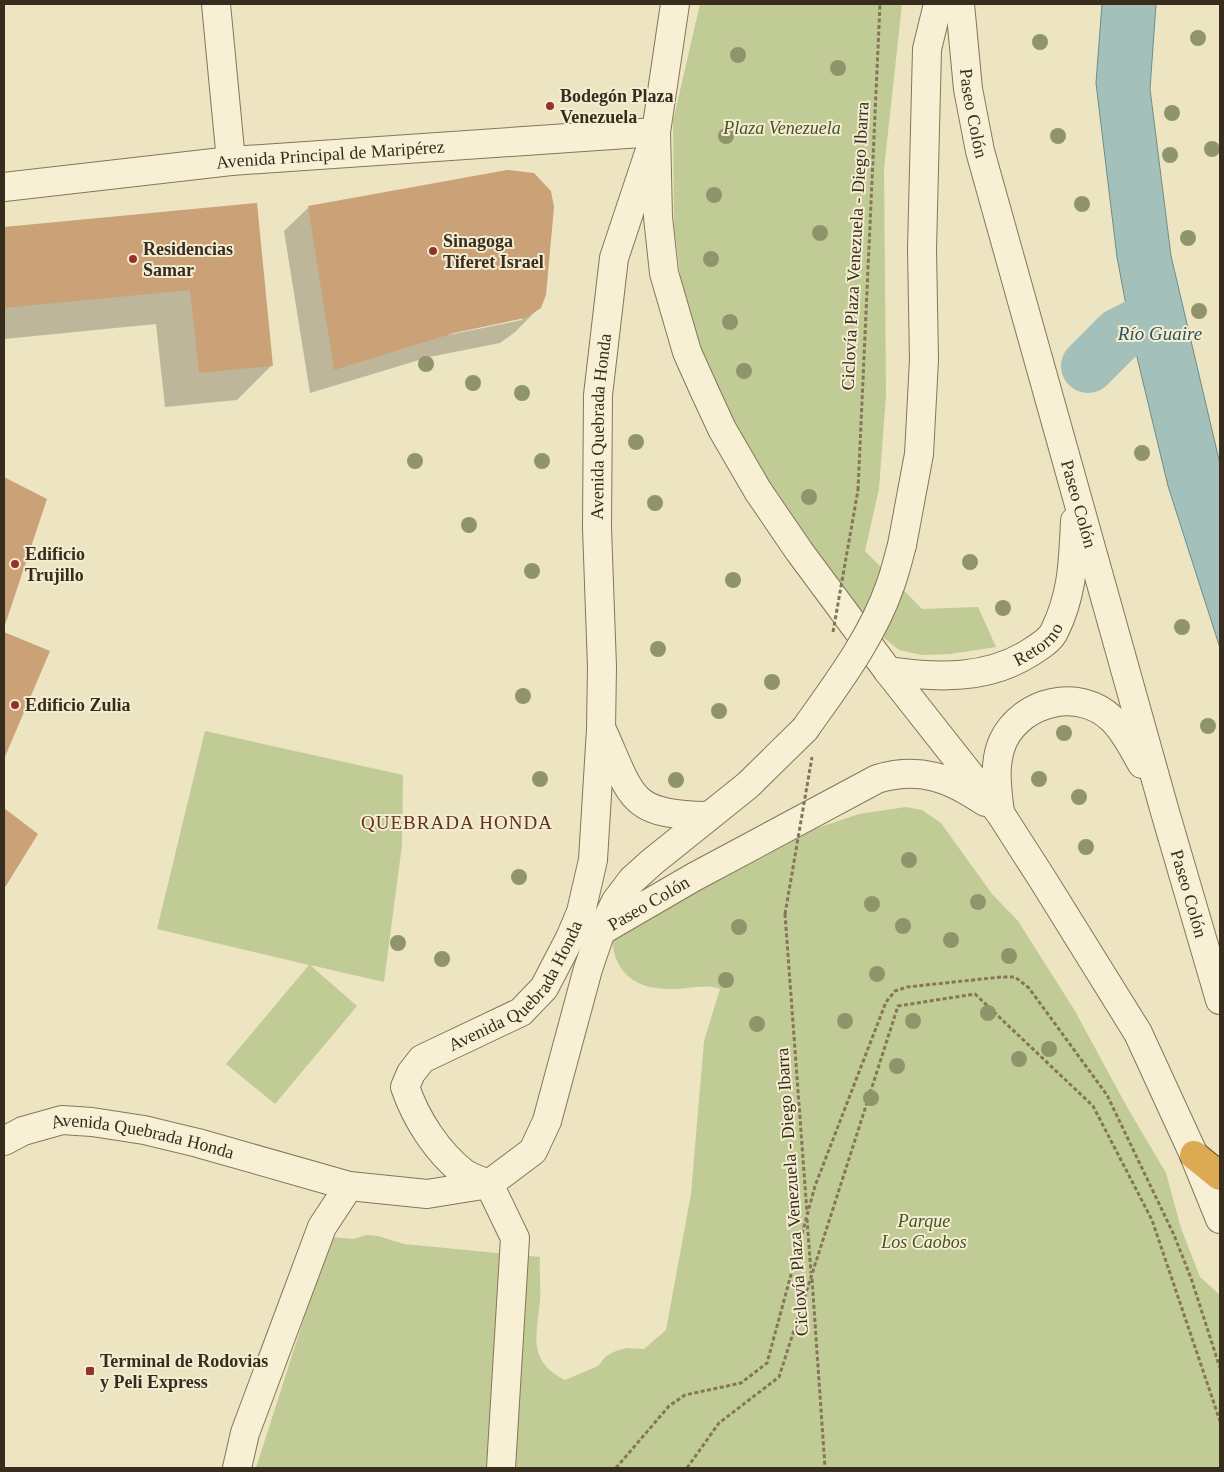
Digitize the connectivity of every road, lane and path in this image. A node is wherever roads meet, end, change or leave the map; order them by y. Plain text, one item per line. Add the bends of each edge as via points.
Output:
1 (216, 4) edge
2 (675, 4) edge
3 (880, 4) edge
4 (938, 4) edge
5 (960, 4) edge
6 (656, 132) junction
7 (231, 161) junction
8 (4, 186) edge
9 (858, 490) dead end
10 (1076, 499) junction
11 (888, 671) junction
12 (601, 728) junction
13 (1165, 812) junction
14 (1000, 813) junction
15 (708, 816) junction
16 (785, 914) dead end
17 (601, 931) junction
18 (1220, 1000) edge
19 (4, 1141) edge
20 (1194, 1155) junction
21 (1220, 1176) edge
22 (489, 1184) junction
23 (349, 1186) junction
24 (807, 1215) junction
25 (1220, 1219) edge
26 (812, 1276) junction
27 (1220, 1368) edge
28 (1220, 1421) edge
29 (238, 1468) edge
30 (501, 1468) edge
31 (616, 1468) edge
32 (687, 1468) edge
33 (826, 1468) edge

1 - 7 street
2 - 6 street, Paseo Colón
3 - 9 path, Ciclovía Plaza Venezuela - Diego Ibarra
4 - 15 street, Paseo Colón, bridge via 927,48 922,250 924,360 919,454 902,545 890,587 869,629 805,729 748,786
5 - 10 street, Paseo Colón via 968,89 980,151
6 - 7 street, Avenida Principal de Maripérez
6 - 11 street, Paseo Colón via 658,216 664,272 687,352 722,429 758,491
6 - 12 street, Avenida Quebrada Honda via 614,258 598,395
7 - 8 street, Avenida Principal de Maripérez
10 - 11 street, Retorno via 1072,583 1053,634 1015,662 988,671 926,676
10 - 13 street, Paseo Colón
11 - 14 street, Paseo Colón
12 - 15 street, Avenida Quebrada Honda via 629,789 640,803 675,815
12 - 22 street, Avenida Quebrada Honda via 593,860 580,912 548,981 521,1012 422,1059 405,1087 429,1134 465,1174
13 - 14 street via 1146,770 1112,719 1090,705 1062,700 1038,706 1013,724 1003,742 997,760
13 - 18 street, Paseo Colón
14 - 17 street, Paseo Colón via 970,792 939,778 916,772 896,773 877,779 703,872
14 - 20 street, Paseo Colón via 1138,1033
15 - 17 street, Paseo Colón via 632,880 616,901
16 - 24 path, Ciclovía Plaza Venezuela - Diego Ibarra
17 - 22 street, Avenida Quebrada Honda via 571,1027 547,1121 533,1152
19 - 23 street, Avenida Quebrada Honda via 23,1131 62,1120 92,1122 198,1143
20 - 21 highway
20 - 25 street, Paseo Colón
22 - 23 street, Avenida Quebrada Honda via 427,1194
22 - 30 street via 515,1238
23 - 29 street via 322,1227 245,1433
24 - 26 path, Ciclovía Plaza Venezuela - Diego Ibarra
24 - 27 path via 815,1186 886,1002 895,991 970,979 1015,977 1029,988 1106,1095 1174,1235
24 - 31 path via 767,1363 741,1383 685,1395 669,1406
26 - 28 path via 898,1006 975,994 1093,1106 1152,1220
26 - 32 path via 780,1377 719,1423
26 - 33 path, Ciclovía Plaza Venezuela - Diego Ibarra

